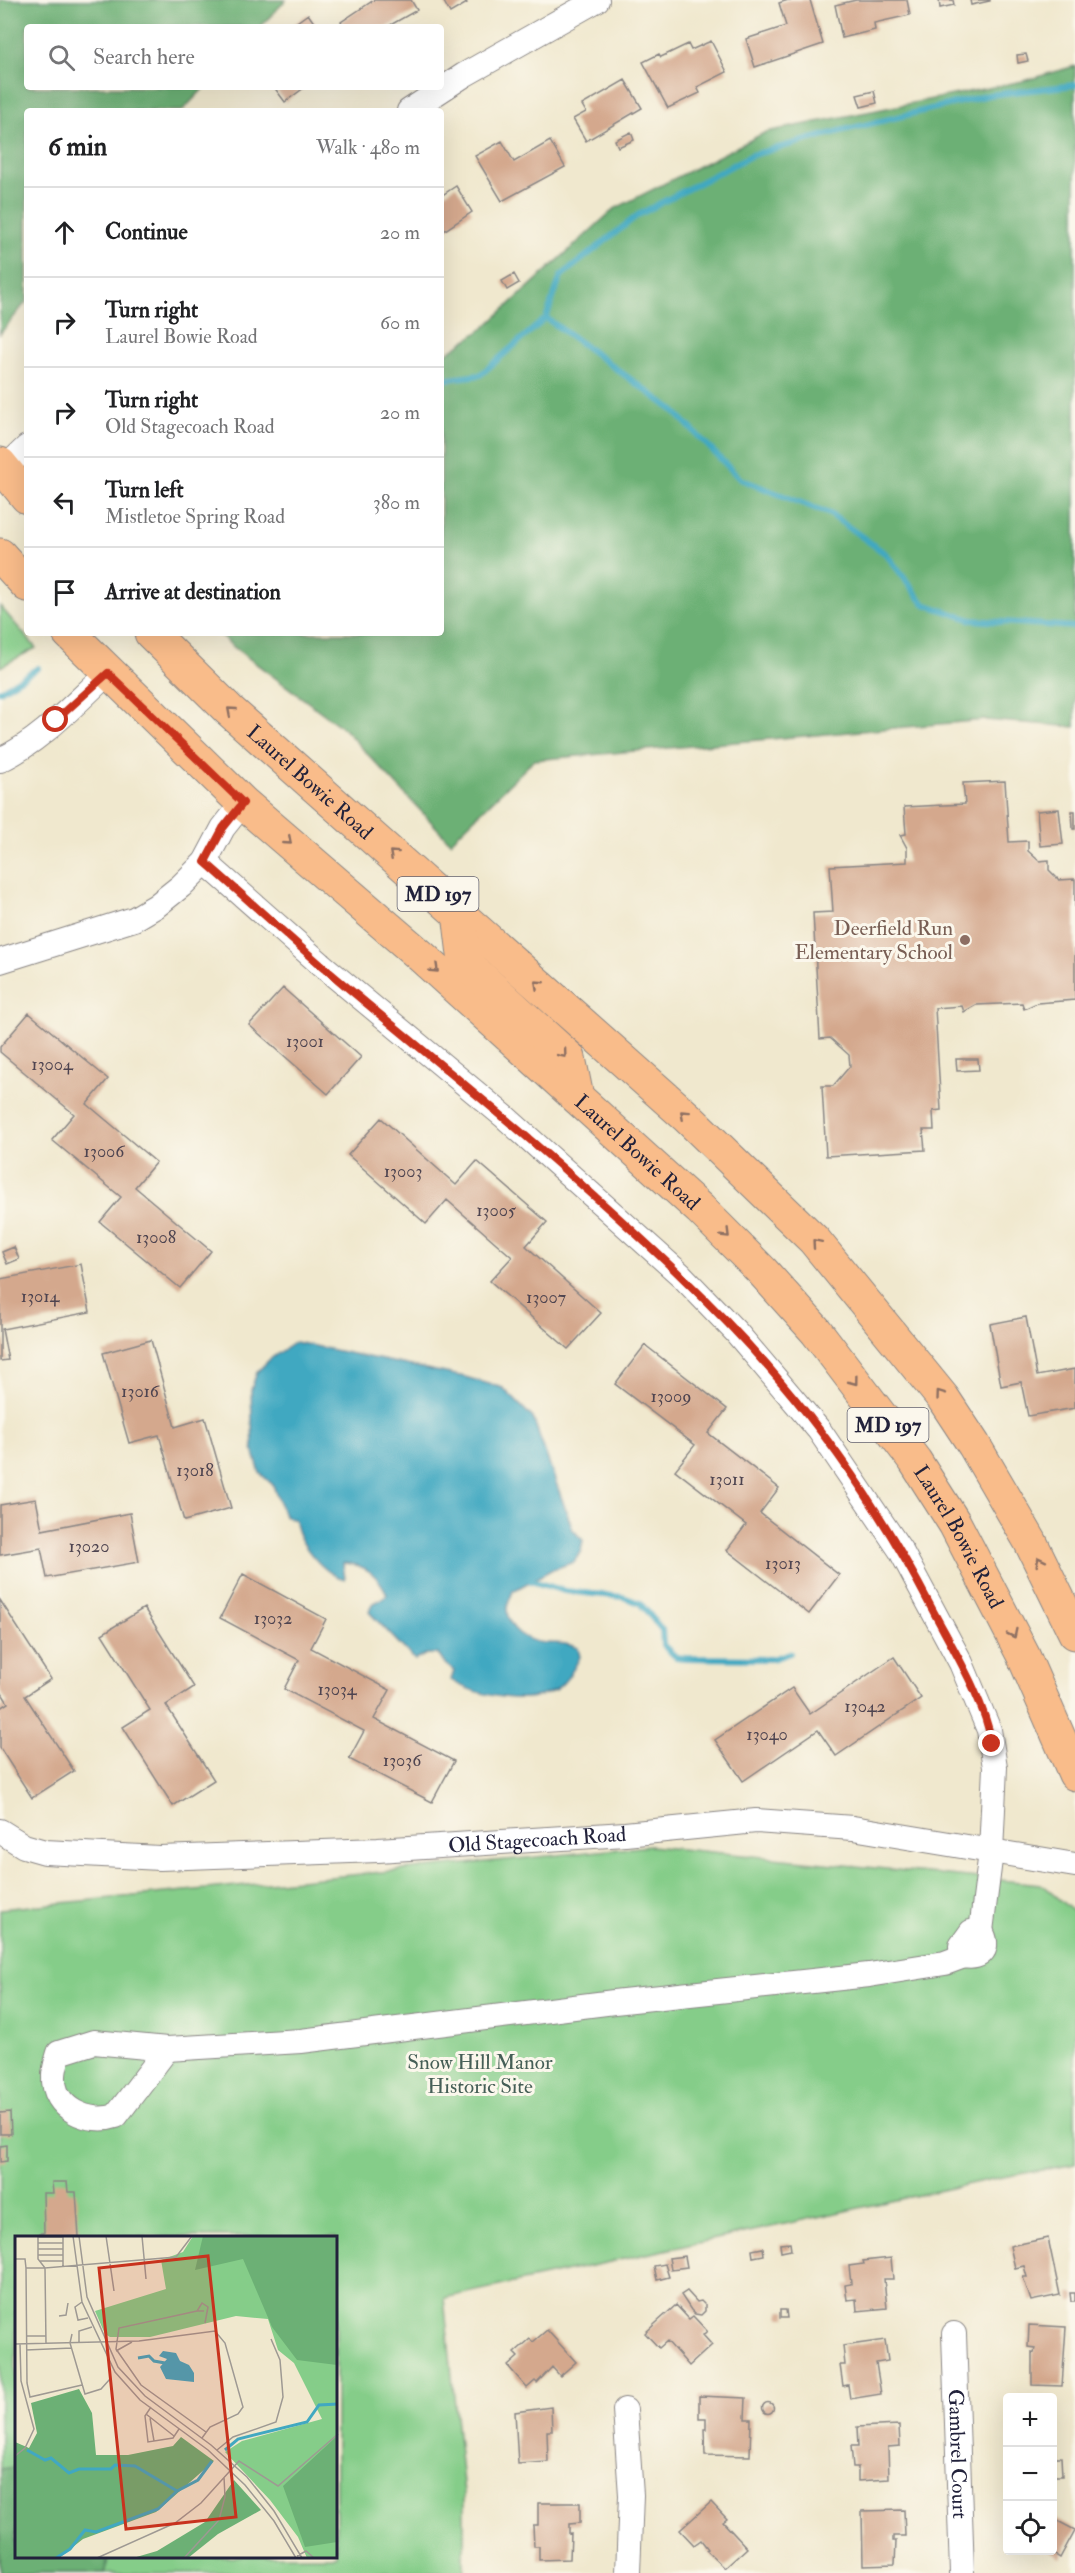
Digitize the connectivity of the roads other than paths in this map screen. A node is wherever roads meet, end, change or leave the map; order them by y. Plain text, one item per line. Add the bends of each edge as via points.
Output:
1 (597, 0) edge
2 (444, 88) edge
3 (441, 90) edge
4 (414, 108) edge
5 (8, 463) edge
6 (24, 492) edge
7 (0, 555) edge
8 (24, 582) edge
9 (72, 636) edge
10 (154, 636) edge
11 (108, 673) junction
12 (0, 760) edge
13 (243, 803) junction
14 (205, 862) junction
15 (459, 913) junction
16 (0, 961) edge
17 (577, 1097) junction
18 (1075, 1633) edge
19 (1075, 1774) edge
20 (0, 1831) edge
21 (991, 1852) junction
22 (1075, 1865) edge
23 (166, 2049) junction
24 (954, 2334) dead end
25 (625, 2410) dead end
26 (628, 2573) edge
27 (962, 2573) edge

1 - 2 street
3 - 4 street
5 - 6 main road
7 - 8 main road
9 - 11 main road, Laurel Bowie Road / MD 197
15 -> 10 main road, Laurel Bowie Road / MD 197 via 198,682
11 - 12 street via 56,720
11 - 13 main road, Laurel Bowie Road / MD 197
13 - 14 street via 223,828
13 -> 17 main road, Laurel Bowie Road / MD 197
14 - 16 street via 181,886 134,919
14 - 21 street via 322,966 505,1117 673,1267 812,1420 901,1551 961,1663 985,1718 994,1767
15 -> 17 main road via 465,963 568,1058
18 -> 15 main road, Laurel Bowie Road / MD 197 via 1025,1532 949,1407 814,1240 687,1117
17 -> 19 main road, Laurel Bowie Road / MD 197 via 762,1271 816,1331 915,1461 989,1586 1028,1664
20 - 21 street, Old Stagecoach Road via 24,1846 45,1852 160,1858 378,1850 756,1821 853,1828
21 - 22 street, Old Stagecoach Road
21 - 23 street via 981,1931 971,1932 961,1946 964,1956 945,1963 313,2040
23 - 23 street via 94,2042 59,2053 53,2078 59,2096 71,2110 87,2118 105,2120 116,2116
24 - 27 street, Gambrel Court
25 - 26 street via 631,2495

